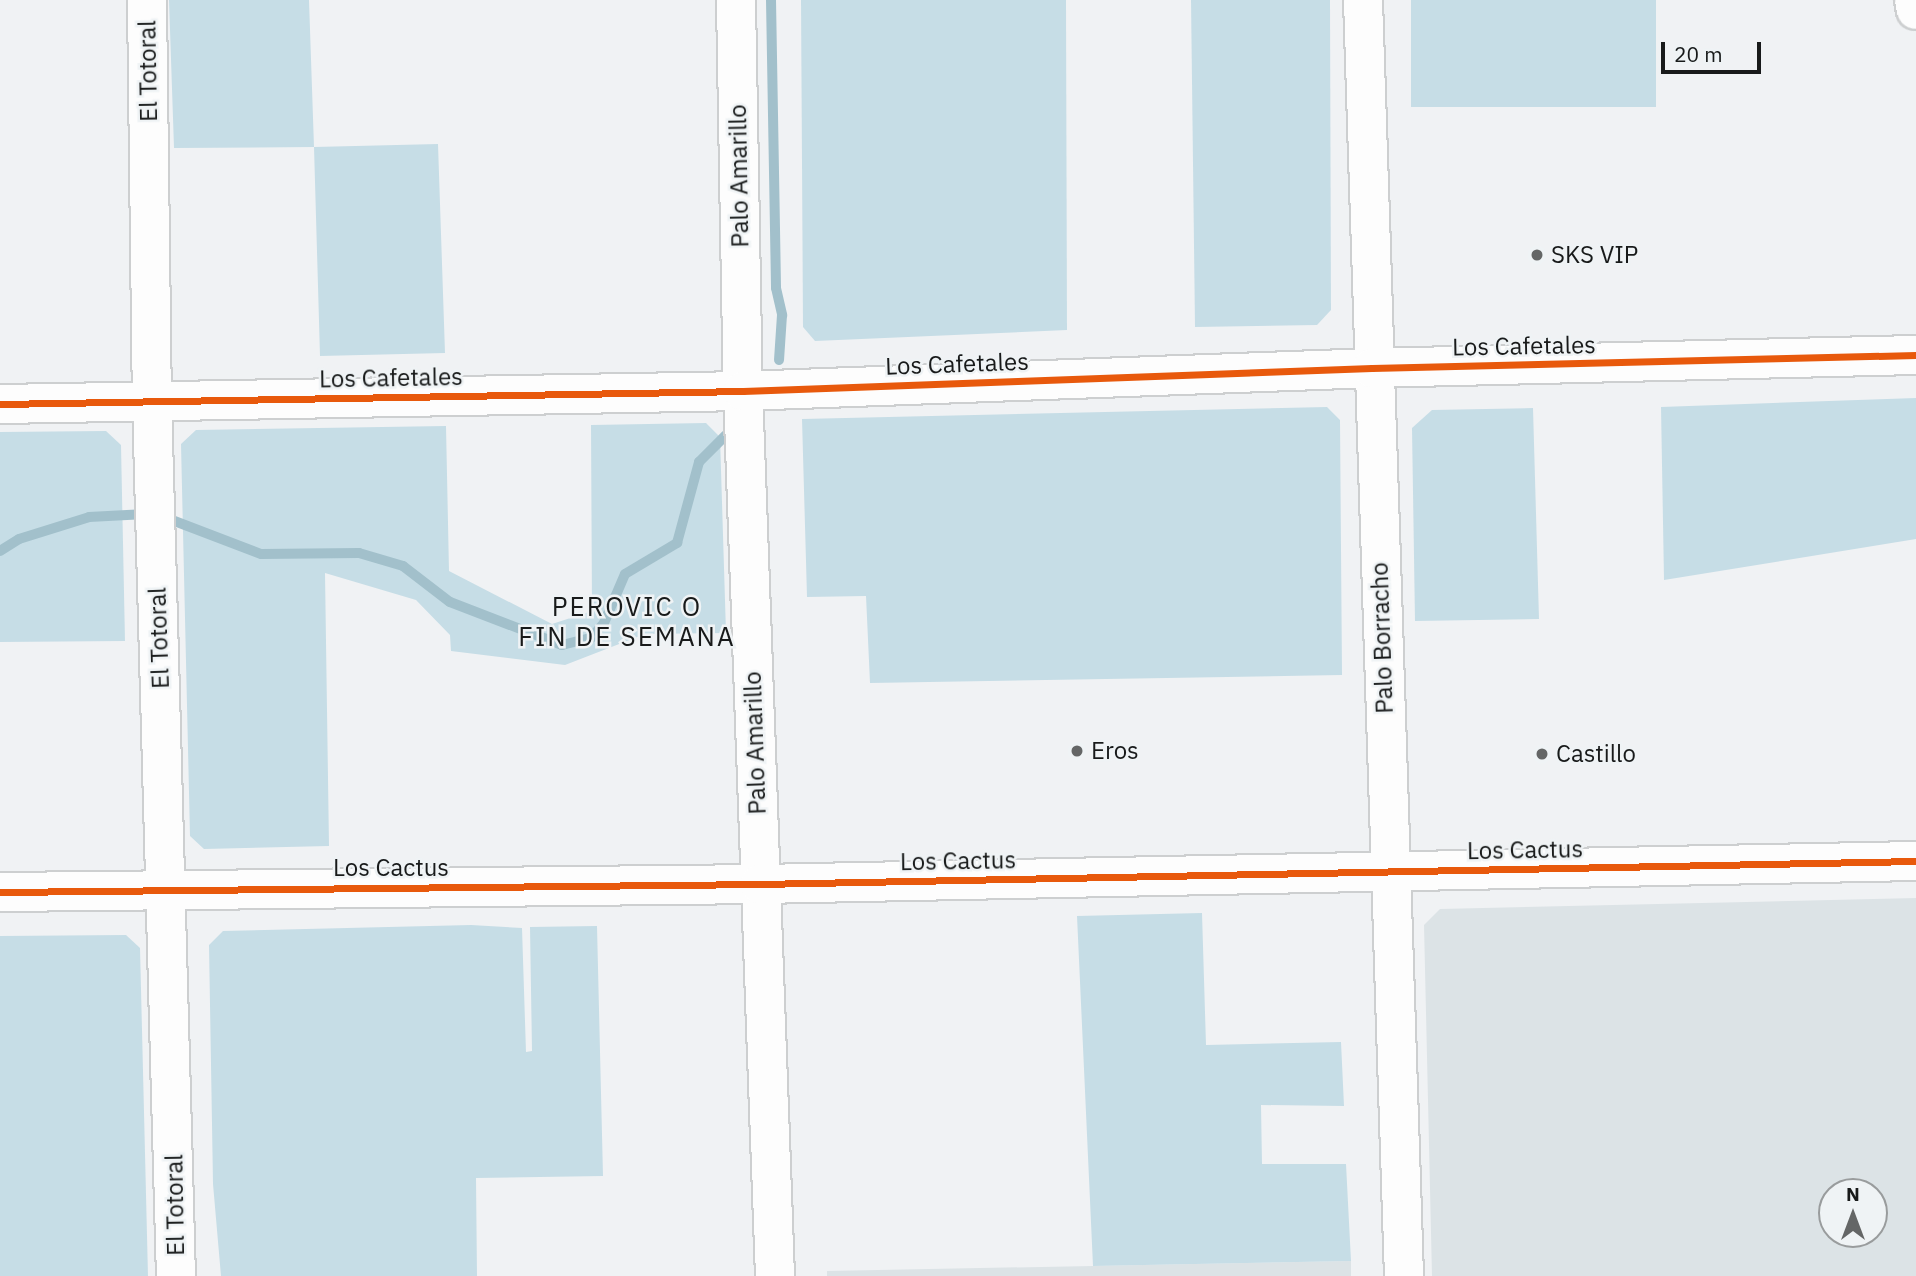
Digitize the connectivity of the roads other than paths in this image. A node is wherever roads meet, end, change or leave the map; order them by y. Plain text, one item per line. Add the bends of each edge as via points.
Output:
1 (147, 0) edge
2 (736, 0) edge
3 (1363, 0) edge
4 (1913, 0) edge
5 (1916, 10) edge
6 (1916, 355) edge
7 (1372, 368) junction
8 (743, 391) junction
9 (152, 402) junction
10 (0, 404) edge
11 (1916, 861) edge
12 (1390, 873) junction
13 (760, 884) junction
14 (167, 889) junction
15 (0, 892) edge
16 (176, 1276) edge
17 (775, 1276) edge
18 (1404, 1276) edge

1 - 9 street, El Totoral
2 - 8 street, Palo Amarillo
3 - 7 street, Palo Borracho
4 - 5 street
6 - 7 street, Los Cafetales
7 - 8 street, Los Cafetales
7 - 12 street, Palo Borracho
8 - 9 street, Los Cafetales
8 - 13 street, Palo Amarillo
9 - 10 street, Los Cafetales
9 - 14 street, El Totoral
11 - 12 street, Los Cactus
12 - 13 street, Los Cactus
12 - 18 street, Palo Borracho
13 - 14 street, Los Cactus
13 - 17 street, Palo Amarillo
14 - 15 street, Los Cactus
14 - 16 street, El Totoral

